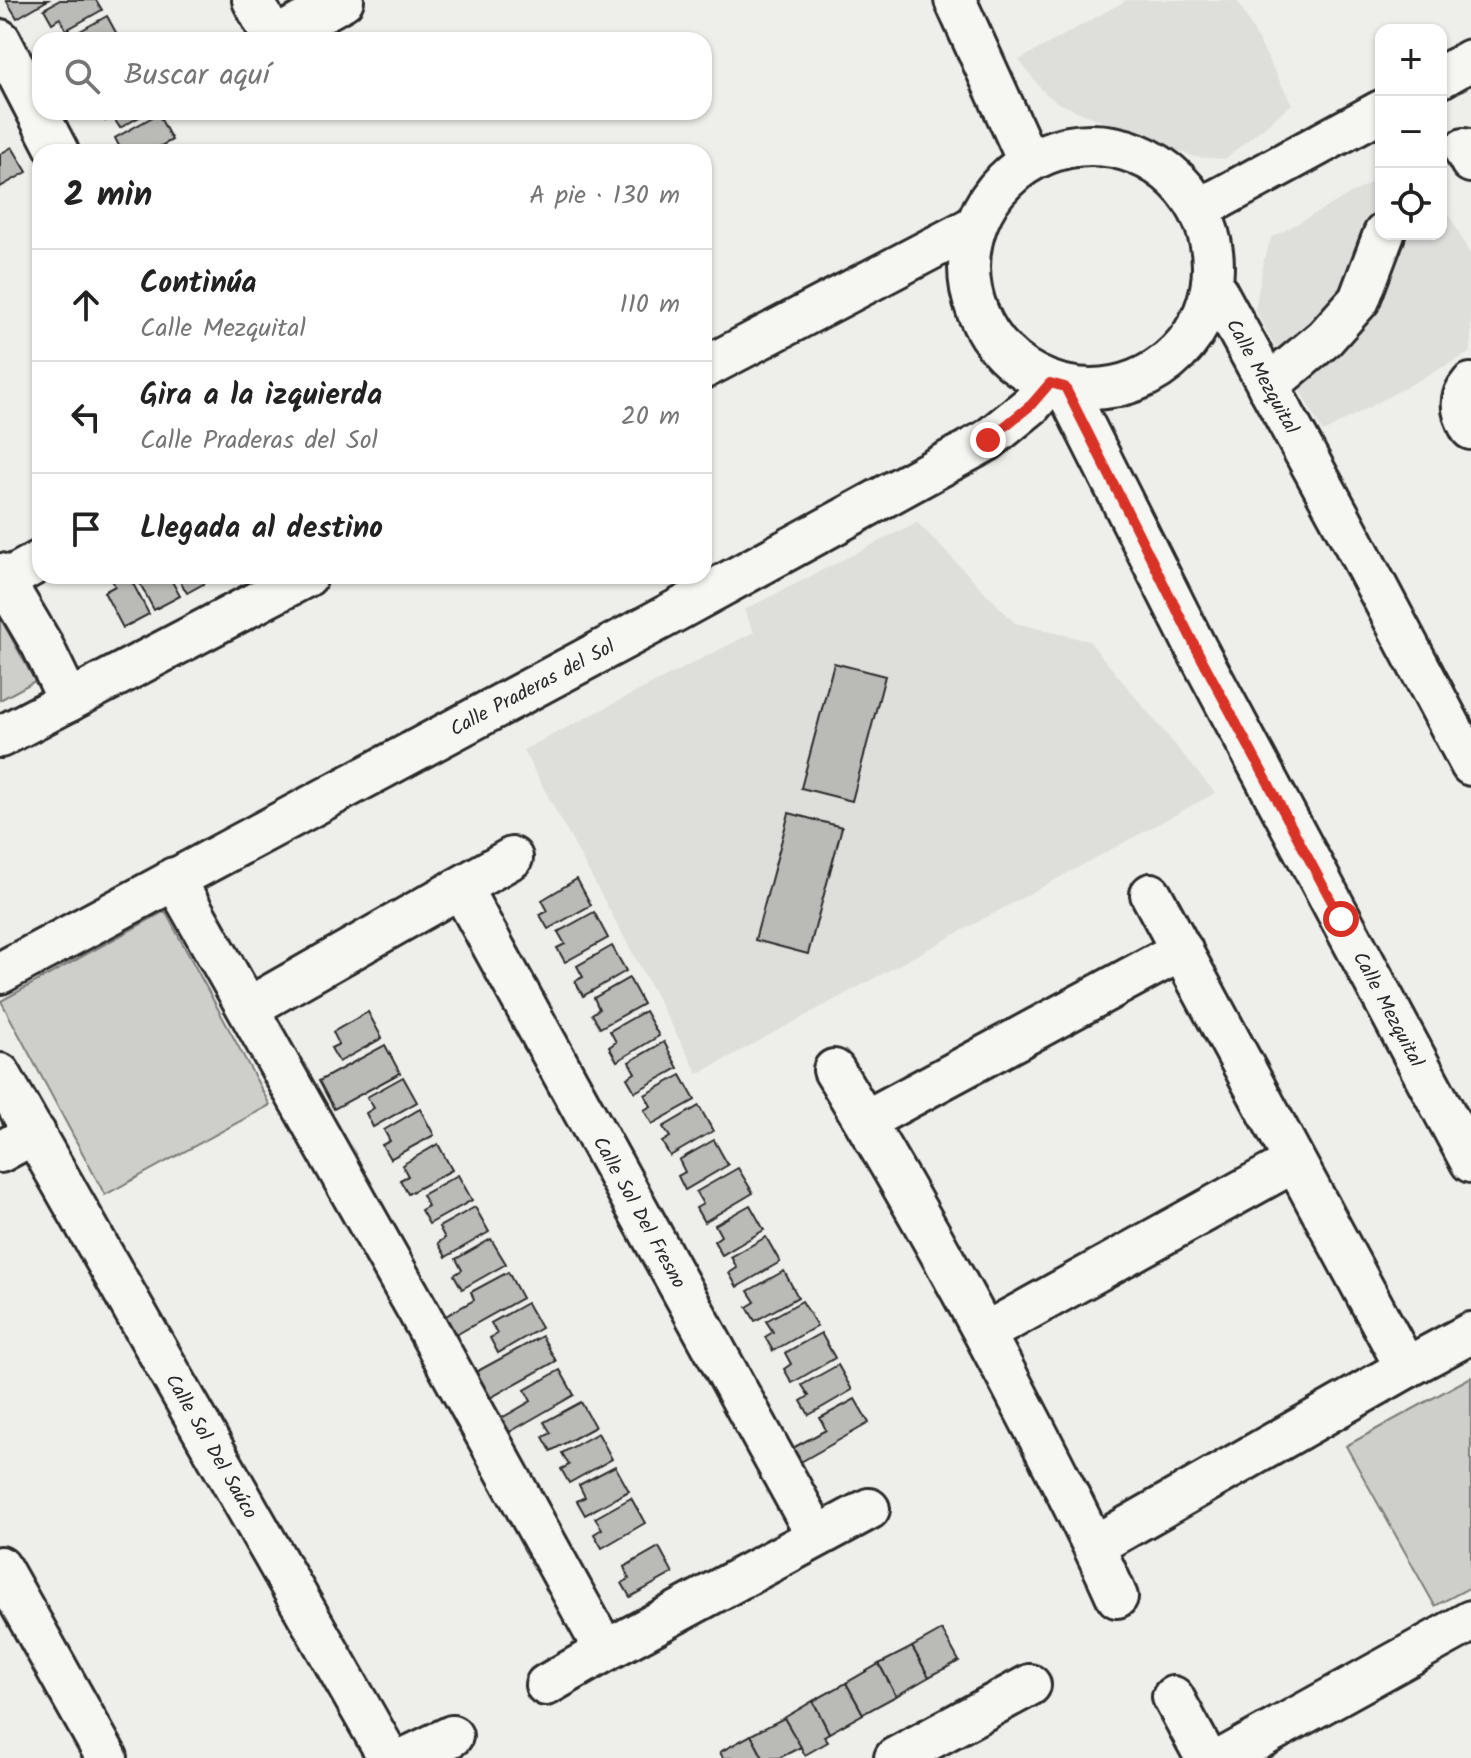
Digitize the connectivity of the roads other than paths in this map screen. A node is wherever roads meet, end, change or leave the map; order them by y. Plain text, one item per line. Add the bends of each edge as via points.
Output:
1 (253, 0) edge
2 (343, 0) edge
3 (955, 0) edge
4 (270, 32) edge
5 (286, 32) edge
6 (0, 40) edge
7 (1471, 60) edge
8 (1447, 74) edge
9 (32, 102) edge
10 (41, 120) edge
11 (1375, 124) edge
12 (54, 144) edge
13 (1028, 161) junction
14 (1200, 209) junction
15 (975, 226) junction
16 (1382, 240) edge
17 (1212, 283) junction
18 (712, 364) edge
19 (1471, 384) edge
20 (1058, 385) junction
21 (1268, 386) junction
22 (1471, 429) edge
23 (32, 564) edge
24 (2, 577) edge
25 (292, 584) edge
26 (69, 701) junction
27 (0, 737) edge
28 (1471, 765) edge
29 (512, 858) dead end
30 (174, 878) junction
31 (461, 888) junction
32 (1151, 894) dead end
33 (1182, 950) junction
34 (0, 973) edge
35 (248, 1008) junction
36 (834, 1070) dead end
37 (0, 1074) edge
38 (865, 1121) junction
39 (35, 1133) junction
40 (0, 1152) edge
41 (1294, 1162) junction
42 (1471, 1162) edge
43 (985, 1333) junction
44 (1471, 1333) edge
45 (1406, 1368) junction
46 (869, 1509) dead end
47 (817, 1536) junction
48 (1094, 1546) junction
49 (0, 1567) edge
50 (1117, 1597) dead end
51 (1471, 1621) edge
52 (605, 1651) junction
53 (546, 1685) dead end
54 (1030, 1685) dead end
55 (1173, 1697) dead end
56 (452, 1736) dead end
57 (919, 1752) edge
58 (107, 1758) edge
59 (389, 1758) edge
60 (406, 1758) edge
61 (1206, 1758) edge
62 (1224, 1758) edge

1 - 4 street
2 - 5 street
3 - 13 street
6 - 9 street
7 - 8 street
10 - 12 street
11 - 14 street
13 - 14 street via 1065,146 1104,144 1130,151 1175,177
13 - 15 street via 996,189
14 - 17 street via 1212,245
15 - 18 street
15 - 20 street via 968,264 973,302 989,337 1016,365
16 - 21 street via 1359,300 1325,338
17 - 20 street via 1201,322 1177,354 1144,377 1106,389
17 - 21 street, Calle Mezquital
19 - 22 street via 1462,403
20 - 30 street, Calle Praderas del Sol via 988,440
20 - 42 street, Calle Mezquital
21 - 28 street, Calle Mezquital
23 - 24 street
24 - 26 street
25 - 26 street
26 - 27 street
29 - 31 street
30 - 34 street, Calle Praderas del Sol
30 - 35 street
31 - 35 street
31 - 47 street, Calle Sol Del Fresno
32 - 33 street
33 - 38 street
33 - 41 street
35 - 52 street
36 - 38 street
37 - 39 street, Calle Sol Del Saúco
38 - 43 street
39 - 40 street
39 - 59 street, Calle Sol Del Saúco
41 - 43 street
41 - 45 street
43 - 48 street
44 - 45 street
45 - 48 street
46 - 47 street
47 - 52 street
48 - 50 street
49 - 58 street
51 - 62 street
52 - 53 street
54 - 57 street
55 - 61 street
56 - 60 street

